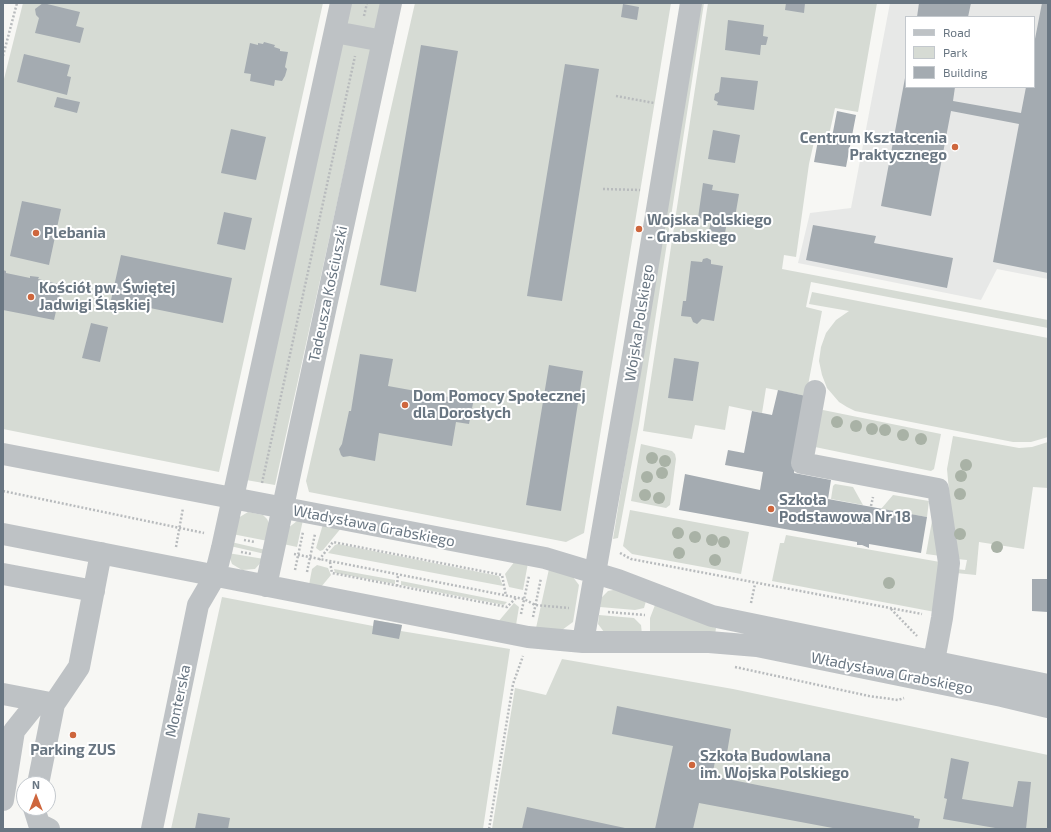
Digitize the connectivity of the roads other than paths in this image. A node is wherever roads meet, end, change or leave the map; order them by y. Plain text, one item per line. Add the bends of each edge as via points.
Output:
1 (341, 3) edge
2 (391, 3) edge
3 (691, 3) edge
4 (335, 32) junction
5 (383, 41) junction
6 (815, 391) dead end
7 (3, 454) edge
8 (232, 498) junction
9 (283, 508) junction
10 (3, 534) edge
11 (101, 553) junction
12 (596, 572) junction
13 (3, 574) edge
14 (215, 576) junction
15 (266, 586) junction
16 (94, 591) junction
17 (745, 614) junction
18 (583, 642) junction
19 (735, 644) junction
20 (934, 661) junction
21 (1048, 685) edge
22 (3, 694) edge
23 (46, 702) junction
24 (1048, 707) edge
25 (39, 776) edge
26 (3, 800) edge
27 (36, 816) edge
28 (49, 829) edge
29 (152, 829) edge

1 - 4 street
2 - 5 street, Tadeusza Kościuszki
3 - 12 street, Wojska Polskiego
4 - 5 street
4 - 8 street
5 - 9 street, Tadeusza Kościuszki
6 - 20 street via 802,463 938,489 949,563
7 - 8 street, Władysława Grabskiego
8 - 9 street, Władysława Grabskiego
8 - 14 street
9 - 12 street, Władysława Grabskiego via 539,557
9 - 15 street, Tadeusza Kościuszki
10 - 11 street, Władysława Grabskiego
11 - 14 street, Władysława Grabskiego
11 - 16 street
12 - 17 street, Władysława Grabskiego via 699,612
12 - 18 street, Wojska Polskiego
13 - 16 street
14 - 15 street, Władysława Grabskiego
14 - 29 street, Monterska via 198,605
15 - 18 street, Władysława Grabskiego via 523,636
16 - 23 street via 79,667
17 - 19 street
17 - 20 street, Władysława Grabskiego
18 - 19 street, Władysława Grabskiego
19 - 24 street, Władysława Grabskiego via 757,646
20 - 21 street, Władysława Grabskiego
22 - 23 street
23 - 25 street
23 - 26 street via 14,731
27 - 28 street via 39,824

